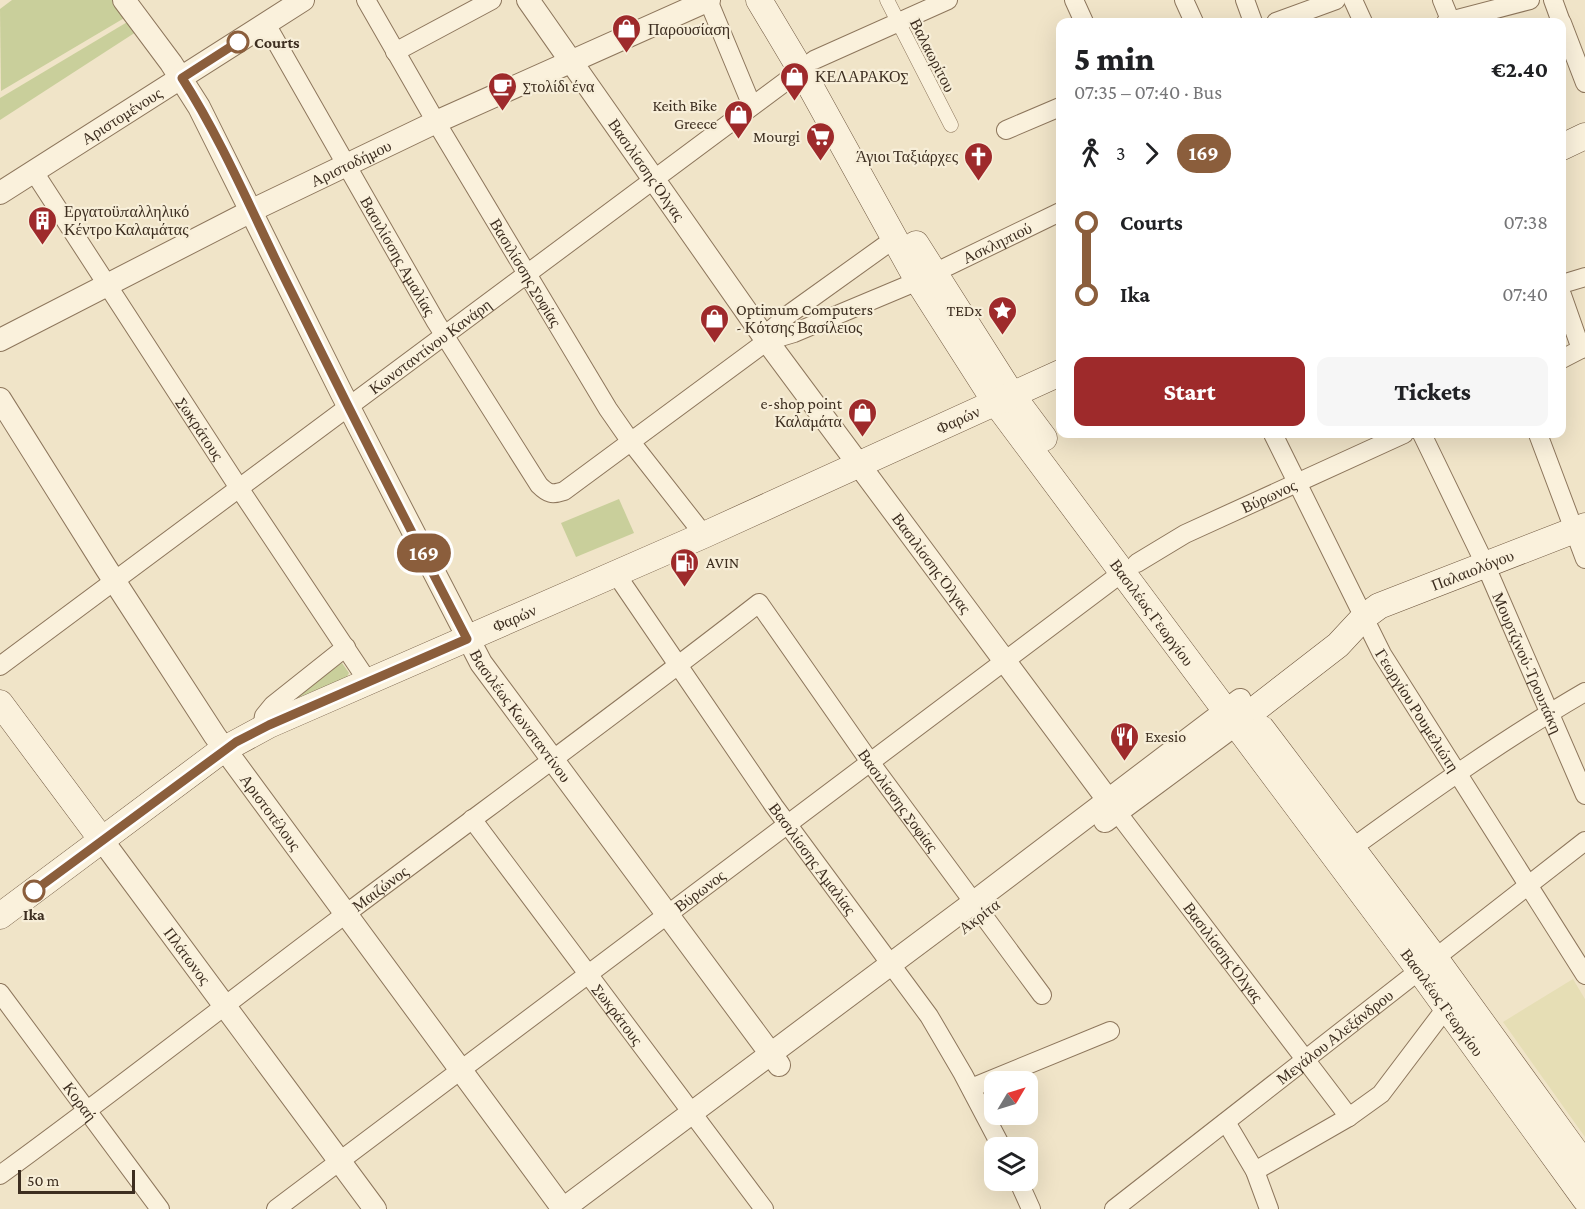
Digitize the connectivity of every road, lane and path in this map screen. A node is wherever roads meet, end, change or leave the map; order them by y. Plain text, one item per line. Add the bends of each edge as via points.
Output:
1 (123, 0) edge
2 (303, 0) edge
3 (366, 0) edge
4 (492, 0) edge
5 (528, 0) edge
6 (709, 0) edge
7 (759, 0) edge
8 (779, 0) edge
9 (886, 0) edge
10 (948, 0) edge
11 (1074, 0) edge
12 (1184, 0) edge
13 (1245, 0) edge
14 (1336, 0) edge
15 (1353, 0) edge
16 (1442, 0) edge
17 (1530, 0) edge
18 (1552, 0) edge
19 (1082, 18) edge
20 (1192, 18) edge
21 (1252, 18) edge
22 (1287, 18) edge
23 (1361, 18) edge
24 (1448, 18) edge
25 (1464, 18) edge
26 (1559, 18) edge
27 (897, 21) junction
28 (266, 24) junction
29 (1566, 36) edge
30 (395, 52) junction
31 (571, 62) junction
32 (808, 65) junction
33 (182, 78) junction
34 (1585, 83) edge
35 (752, 106) junction
36 (1056, 109) edge
37 (436, 122) junction
38 (951, 126) dead end
39 (1006, 130) dead end
40 (1585, 136) edge
41 (1566, 145) edge
42 (347, 165) junction
43 (34, 172) junction
44 (654, 179) junction
45 (0, 193) edge
46 (252, 210) junction
47 (1056, 214) edge
48 (894, 239) junction
49 (527, 274) junction
50 (926, 277) junction
51 (1585, 277) edge
52 (1566, 283) edge
53 (106, 284) junction
54 (1566, 305) edge
55 (443, 335) junction
56 (0, 340) edge
57 (767, 341) junction
58 (1583, 348) edge
59 (1566, 357) edge
60 (1056, 375) edge
61 (1004, 399) junction
62 (349, 406) junction
63 (3, 413) edge
64 (1275, 438) edge
65 (1424, 438) edge
66 (1540, 438) edge
67 (1376, 439) edge
68 (631, 442) junction
69 (859, 466) junction
70 (1299, 482) junction
71 (239, 488) junction
72 (1579, 528) edge
73 (704, 536) junction
74 (1585, 559) edge
75 (1485, 564) junction
76 (1130, 567) junction
77 (616, 574) junction
78 (115, 581) junction
79 (759, 603) joint
80 (1364, 617) junction
81 (467, 639) junction
82 (345, 647) junction
83 (1005, 661) junction
84 (0, 666) edge
85 (678, 666) junction
86 (369, 682) junction
87 (1585, 692) edge
88 (0, 703) edge
89 (1238, 712) junction
90 (1550, 712) junction
91 (262, 728) junction
92 (224, 749) junction
93 (552, 760) junction
94 (870, 762) junction
95 (1458, 772) junction
96 (1585, 795) edge
97 (1112, 805) junction
98 (472, 819) junction
99 (788, 824) junction
100 (102, 840) junction
101 (1585, 841) edge
102 (1352, 848) junction
103 (1528, 884) junction
104 (978, 907) junction
105 (345, 915) junction
106 (667, 915) junction
107 (0, 916) edge
108 (1427, 964) junction
109 (895, 970) junction
110 (588, 974) junction
111 (1585, 975) edge
112 (0, 993) edge
113 (1042, 995) dead end
114 (225, 1007) junction
115 (1446, 1008) junction
116 (1110, 1031) dead end
117 (775, 1059) junction
118 (1305, 1060) junction
119 (460, 1071) junction
120 (971, 1088) junction
121 (87, 1112) junction
122 (697, 1118) junction
123 (1349, 1118) junction
124 (1226, 1122) junction
125 (996, 1137) edge
126 (340, 1161) junction
127 (1585, 1165) edge
128 (1255, 1171) junction
129 (0, 1175) edge
130 (1023, 1191) edge
131 (1585, 1199) edge
132 (160, 1209) edge
133 (276, 1209) edge
134 (375, 1209) edge
135 (563, 1209) edge
136 (588, 1209) edge
137 (765, 1209) edge
138 (1031, 1209) edge
139 (1114, 1209) edge
140 (1269, 1209) edge

1 - 33 street, Βασιλέως Κωνσταντίνου
2 - 28 street, Αριστομένους
3 - 30 street, Βασιλίσσης Σοφίας
4 - 30 street
5 - 31 street, Βασιλίσσης Όλγας
6 - 31 street, Αριστοδήμου
6 - 35 street
7 - 32 main road, Βασιλέως Γεωργίου
8 - 32 main road, Βασιλέως Γεωργίου
9 - 27 street, Βαλαωρίτου
10 - 27 street, Κωνσταντίνου Κανάρη
11 - 19 street
12 - 20 street
13 - 21 street
14 - 22 street
15 - 23 street
16 - 24 street
17 - 25 street
18 - 26 street
27 - 32 street, Κωνσταντίνου Κανάρη
27 - 38 street, Βαλαωρίτου
28 - 33 street, Αριστομένους
28 - 42 street, Βασιλίσσης Αμαλίας
29 - 34 street
30 - 37 street, Βασιλίσσης Σοφίας
31 - 37 street, Αριστοδήμου
31 - 44 street, Βασιλίσσης Όλγας
32 - 35 street, Κωνσταντίνου Κανάρη
32 - 48 main road, Βασιλέως Γεωργίου
32 - 50 main road, Βασιλέως Γεωργίου via 900,216
33 - 43 street, Αριστομένους
33 - 46 street, Βασιλέως Κωνσταντίνου
35 - 44 street, Κωνσταντίνου Κανάρη
36 - 39 street
37 - 42 street, Αριστοδήμου
37 - 49 street, Βασιλίσσης Σοφίας
40 - 41 main road
42 - 46 street, Αριστοδήμου
42 - 55 street, Βασιλίσσης Αμαλίας
43 - 45 street, Αριστομένους
43 - 53 street, Σωκράτους
44 - 49 street, Κωνσταντίνου Κανάρη
44 - 57 street, Βασιλίσσης Όλγας
46 - 53 street, Αριστοδήμου
46 - 62 street, Βασιλέως Κωνσταντίνου
47 - 50 street, Ασκληπιού
48 - 50 main road, Βασιλέως Γεωργίου
48 - 57 street via 788,315 772,329
49 - 55 street, Κωνσταντίνου Κανάρη
49 - 68 street, Βασιλίσσης Σοφίας
50 - 57 street, Ασκληπιού
50 - 61 main road, Βασιλέως Γεωργίου
51 - 52 street
53 - 56 street, Αριστοδήμου
53 - 71 street, Σωκράτους
54 - 58 street
55 - 62 street, Κωνσταντίνου Κανάρη
55 - 68 street, Βασιλίσσης Αμαλίας via 547,493 564,491
57 - 68 street
57 - 69 street, Βασιλίσσης Όλγας
58 - 59 street
60 - 61 main road, Φαρών
61 - 69 main road, Φαρών
61 - 76 main road, Βασιλέως Γεωργίου
62 - 71 street, Κωνσταντίνου Κανάρη
62 - 81 street, Βασιλέως Κωνσταντίνου
63 - 78 street, Αριστοτέλους
64 - 70 street, Γεωργίου Ρουμελιώτη
65 - 75 street, Μουρτζινού-Τρουπάκη
66 - 72 street
67 - 70 street, Βύρωνος
68 - 73 street, Βασιλίσσης Σοφίας
69 - 73 main road, Φαρών
69 - 83 street, Βασιλίσσης Όλγας
70 - 76 street, Βύρωνος via 1185,534
70 - 80 street, Γεωργίου Ρουμελιώτη
71 - 78 street, Κωνσταντίνου Κανάρη
71 - 82 street, Σωκράτους
72 - 74 street
72 - 75 main road, Παλαιολόγου
73 - 77 main road, Φαρών
75 - 80 main road, Παλαιολόγου via 1388,601
75 - 90 street, Μουρτζινού-Τρουπάκη
76 - 83 street, Βύρωνος
76 - 89 main road, Βασιλέως Γεωργίου
77 - 81 main road, Φαρών
77 - 85 street, Βασιλίσσης Αμαλίας
78 - 84 street, Κωνσταντίνου Κανάρη
78 - 92 street, Αριστοτέλους
79 - 85 street, Μαιζώνος
79 - 94 street, Βασιλίσσης Σοφίας
80 - 89 main road, Ακρίτα via 1338,645
80 - 95 street, Γεωργίου Ρουμελιώτη via 1382,654
81 - 86 main road, Φαρών
81 - 93 street, Βασιλέως Κωνσταντίνου via 484,669
82 - 86 street, Σωκράτους
82 - 91 street via 273,705 264,716
83 - 94 street, Βύρωνος
83 - 97 street, Βασιλίσσης Όλγας
85 - 93 street, Μαιζώνος
85 - 99 street, Βασιλίσσης Αμαλίας
86 - 91 main road, Φαρών
87 - 90 street
88 - 100 main road, Πλάτωνος
89 - 97 street, Ακρίτα
89 - 102 main road, Βασιλέως Γεωργίου
89 - 108 main road, Βασιλέως Γεωργίου
90 - 95 street
90 - 96 street, Μουρτζινού-Τρουπάκη
91 - 92 main road, Φαρών
92 - 100 main road, Φαρών
92 - 105 street, Αριστοτέλους
93 - 98 street, Μαιζώνος
93 - 106 street, Βασιλέως Κωνσταντίνου
94 - 99 street, Βύρωνος
94 - 104 street, Βασιλίσσης Σοφίας
95 - 102 street
95 - 103 street, Γεωργίου Ρουμελιώτη
97 - 104 street, Ακρίτα
97 - 118 street, Βασιλίσσης Όλγας
98 - 105 street, Μαιζώνος
98 - 110 street, Σωκράτους
99 - 106 street, Βύρωνος
99 - 109 street, Βασιλίσσης Αμαλίας
100 - 107 main road, Φαρών
100 - 114 street, Πλάτωνος
101 - 103 street, Μεγάλου Αλεξάνδρου
102 - 108 main road, Βασιλέως Γεωργίου
103 - 108 street, Μεγάλου Αλεξάνδρου
103 - 111 street, Γεωργίου Ρουμελιώτη
104 - 109 street, Ακρίτα
104 - 113 street, Βασιλίσσης Σοφίας
105 - 114 street, Μαιζώνος
105 - 119 street, Αριστοτέλους
106 - 110 street, Βύρωνος
106 - 117 street, Βασιλέως Κωνσταντίνου
108 - 115 main road, Βασιλέως Γεωργίου
108 - 118 street, Μεγάλου Αλεξάνδρου
108 - 127 main road, Βασιλέως Γεωργίου
109 - 117 street, Ακρίτα
109 - 120 street, Βασιλίσσης Αμαλίας via 936,1027
110 - 119 street, Βύρωνος
110 - 122 street, Σωκράτους
112 - 121 street, Κοραή
114 - 121 street, Μαιζώνος
114 - 126 street, Πλάτωνος
115 - 123 street via 1381,1094
115 - 131 main road, Βασιλέως Γεωργίου
116 - 120 street
117 - 122 street, Ακρίτα
118 - 123 street, Βασιλίσσης Όλγας
118 - 124 street, Μεγάλου Αλεξάνδρου
119 - 126 street, Βύρωνος
119 - 135 street, Αριστοτέλους
120 - 125 street, Βασιλίσσης Αμαλίας
121 - 129 street, Μαιζώνος
121 - 132 street, Κοραή
122 - 135 street, Ακρίτα
122 - 136 street, Ακρίτα
122 - 137 street, Σωκράτους
123 - 128 street
124 - 128 street
124 - 139 street, Μεγάλου Αλεξάνδρου
126 - 133 street, Βύρωνος
126 - 134 street, Πλάτωνος
128 - 140 street
130 - 138 street

